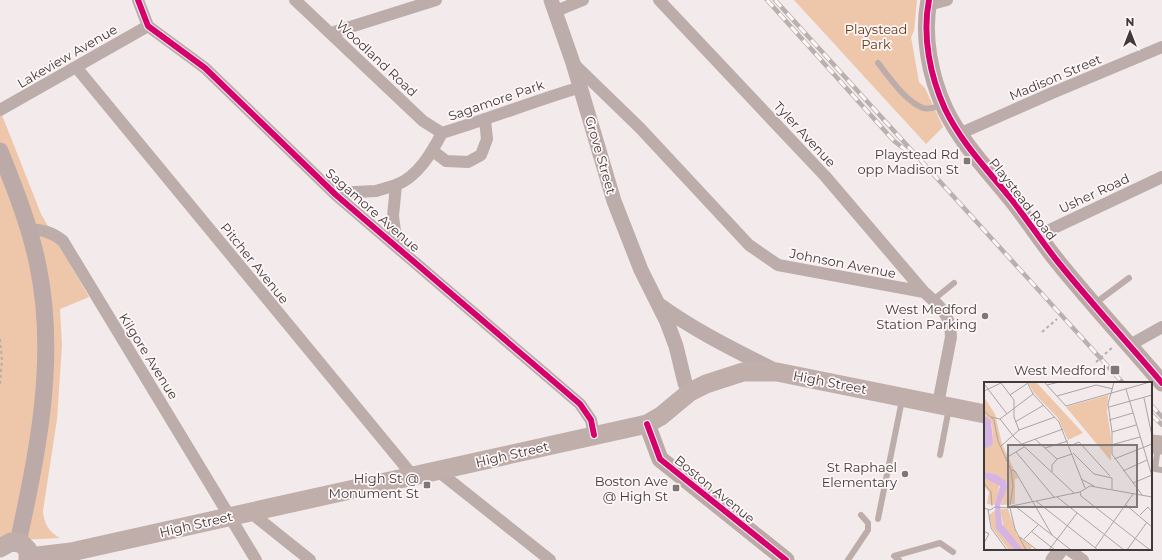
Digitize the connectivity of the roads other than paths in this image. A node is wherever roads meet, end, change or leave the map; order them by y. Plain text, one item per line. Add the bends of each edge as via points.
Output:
1 (138, 0) edge
2 (295, 0) edge
3 (436, 0) edge
4 (583, 0) edge
5 (659, 0) edge
6 (947, 0) edge
7 (928, 3) edge
8 (553, 6) edge
9 (148, 26) junction
10 (331, 33) junction
11 (1162, 47) edge
12 (573, 63) junction
13 (878, 63) dead end
14 (76, 67) junction
15 (581, 87) junction
16 (943, 105) junction
17 (0, 110) edge
18 (485, 120) junction
19 (442, 133) junction
20 (959, 134) junction
21 (0, 151) edge
22 (433, 151) junction
23 (1162, 177) edge
24 (396, 185) junction
25 (334, 193) junction
26 (29, 229) junction
27 (1039, 235) junction
28 (397, 247) junction
29 (1129, 278) dead end
30 (954, 282) dead end
31 (924, 292) junction
32 (933, 300) junction
33 (1094, 304) junction
34 (661, 306) junction
35 (1162, 327) edge
36 (1130, 346) junction
37 (777, 372) junction
38 (1162, 383) edge
39 (690, 392) junction
40 (903, 397) junction
41 (944, 406) junction
42 (984, 414) edge
43 (647, 424) junction
44 (594, 435) junction
45 (1157, 445) edge
46 (940, 455) dead end
47 (1156, 469) edge
48 (438, 471) junction
49 (414, 476) junction
50 (250, 512) junction
51 (861, 515) dead end
52 (230, 517) junction
53 (878, 519) dead end
54 (0, 548) edge
55 (1060, 550) edge
56 (1069, 550) edge
57 (952, 552) dead end
58 (25, 553) edge
59 (64, 557) edge
60 (256, 560) edge
61 (310, 560) edge
62 (550, 560) edge
63 (786, 560) edge
64 (848, 560) edge
65 (899, 560) edge
66 (1053, 560) edge
67 (1083, 560) edge

1 - 9 street
2 - 10 street, Woodland Road
3 - 10 street
4 - 8 street
5 - 31 street, Tyler Avenue via 825,176
6 - 7 street
7 - 16 main road, Playstead Road via 928,49
8 - 12 street, Grove Street
9 - 14 street, Lakeview Avenue
9 - 25 street, Sagamore Avenue via 205,68
10 - 19 street, Woodland Road via 423,121
11 - 20 street, Madison Street
12 - 15 street, Grove Street
12 - 31 street, Johnson Avenue via 640,128 749,245 778,265
13 - 16 lane via 917,105 929,109
14 - 17 street, Lakeview Avenue
14 - 49 street, Pitcher Avenue
15 - 18 street, Sagamore Park via 534,101
15 - 34 street, Grove Street via 629,243
16 - 20 main road, Playstead Road
18 - 19 street, Sagamore Park
18 - 22 street via 486,139 480,155 468,162 446,161
19 - 22 street, Sagamore Park
20 - 27 main road, Playstead Road
21 - 26 main road
22 - 24 street, Sagamore Park via 408,181
23 - 27 street, Usher Road
24 - 25 street, Sagamore Park via 376,191
24 - 28 street via 394,216
25 - 28 street, Sagamore Avenue
26 - 52 street, Kilgore Avenue via 45,230 63,241
26 - 58 main road via 42,290 45,372
27 - 33 main road, Playstead Road via 1057,261
28 - 44 street, Sagamore Avenue via 580,404 591,420
29 - 33 lane
30 - 32 lane
31 - 32 street
32 - 41 street via 946,314 951,329
33 - 36 main road, Playstead Road
34 - 37 street, Grove Street via 683,322
34 - 39 street, Grove Street
35 - 36 street
36 - 38 main road, Playstead Road
37 - 39 main road, High Street via 743,372
37 - 40 main road, High Street
39 - 43 main road, High Street
40 - 41 main road, High Street
40 - 53 lane
41 - 42 main road, High Street
41 - 46 lane
43 - 44 main road, High Street
43 - 63 main road, Boston Avenue via 660,459
44 - 48 main road, High Street
45 - 47 lane
48 - 49 main road, High Street
48 - 62 street
49 - 50 main road, High Street
50 - 52 main road, High Street
50 - 61 street
51 - 64 lane via 866,520 868,530
52 - 59 main road, High Street
52 - 60 street, Kilgore Avenue
54 - 58 main road, High Street via 11,542
55 - 66 street
56 - 67 street
57 - 65 lane via 940,543 894,556
58 - 59 main road, High Street

